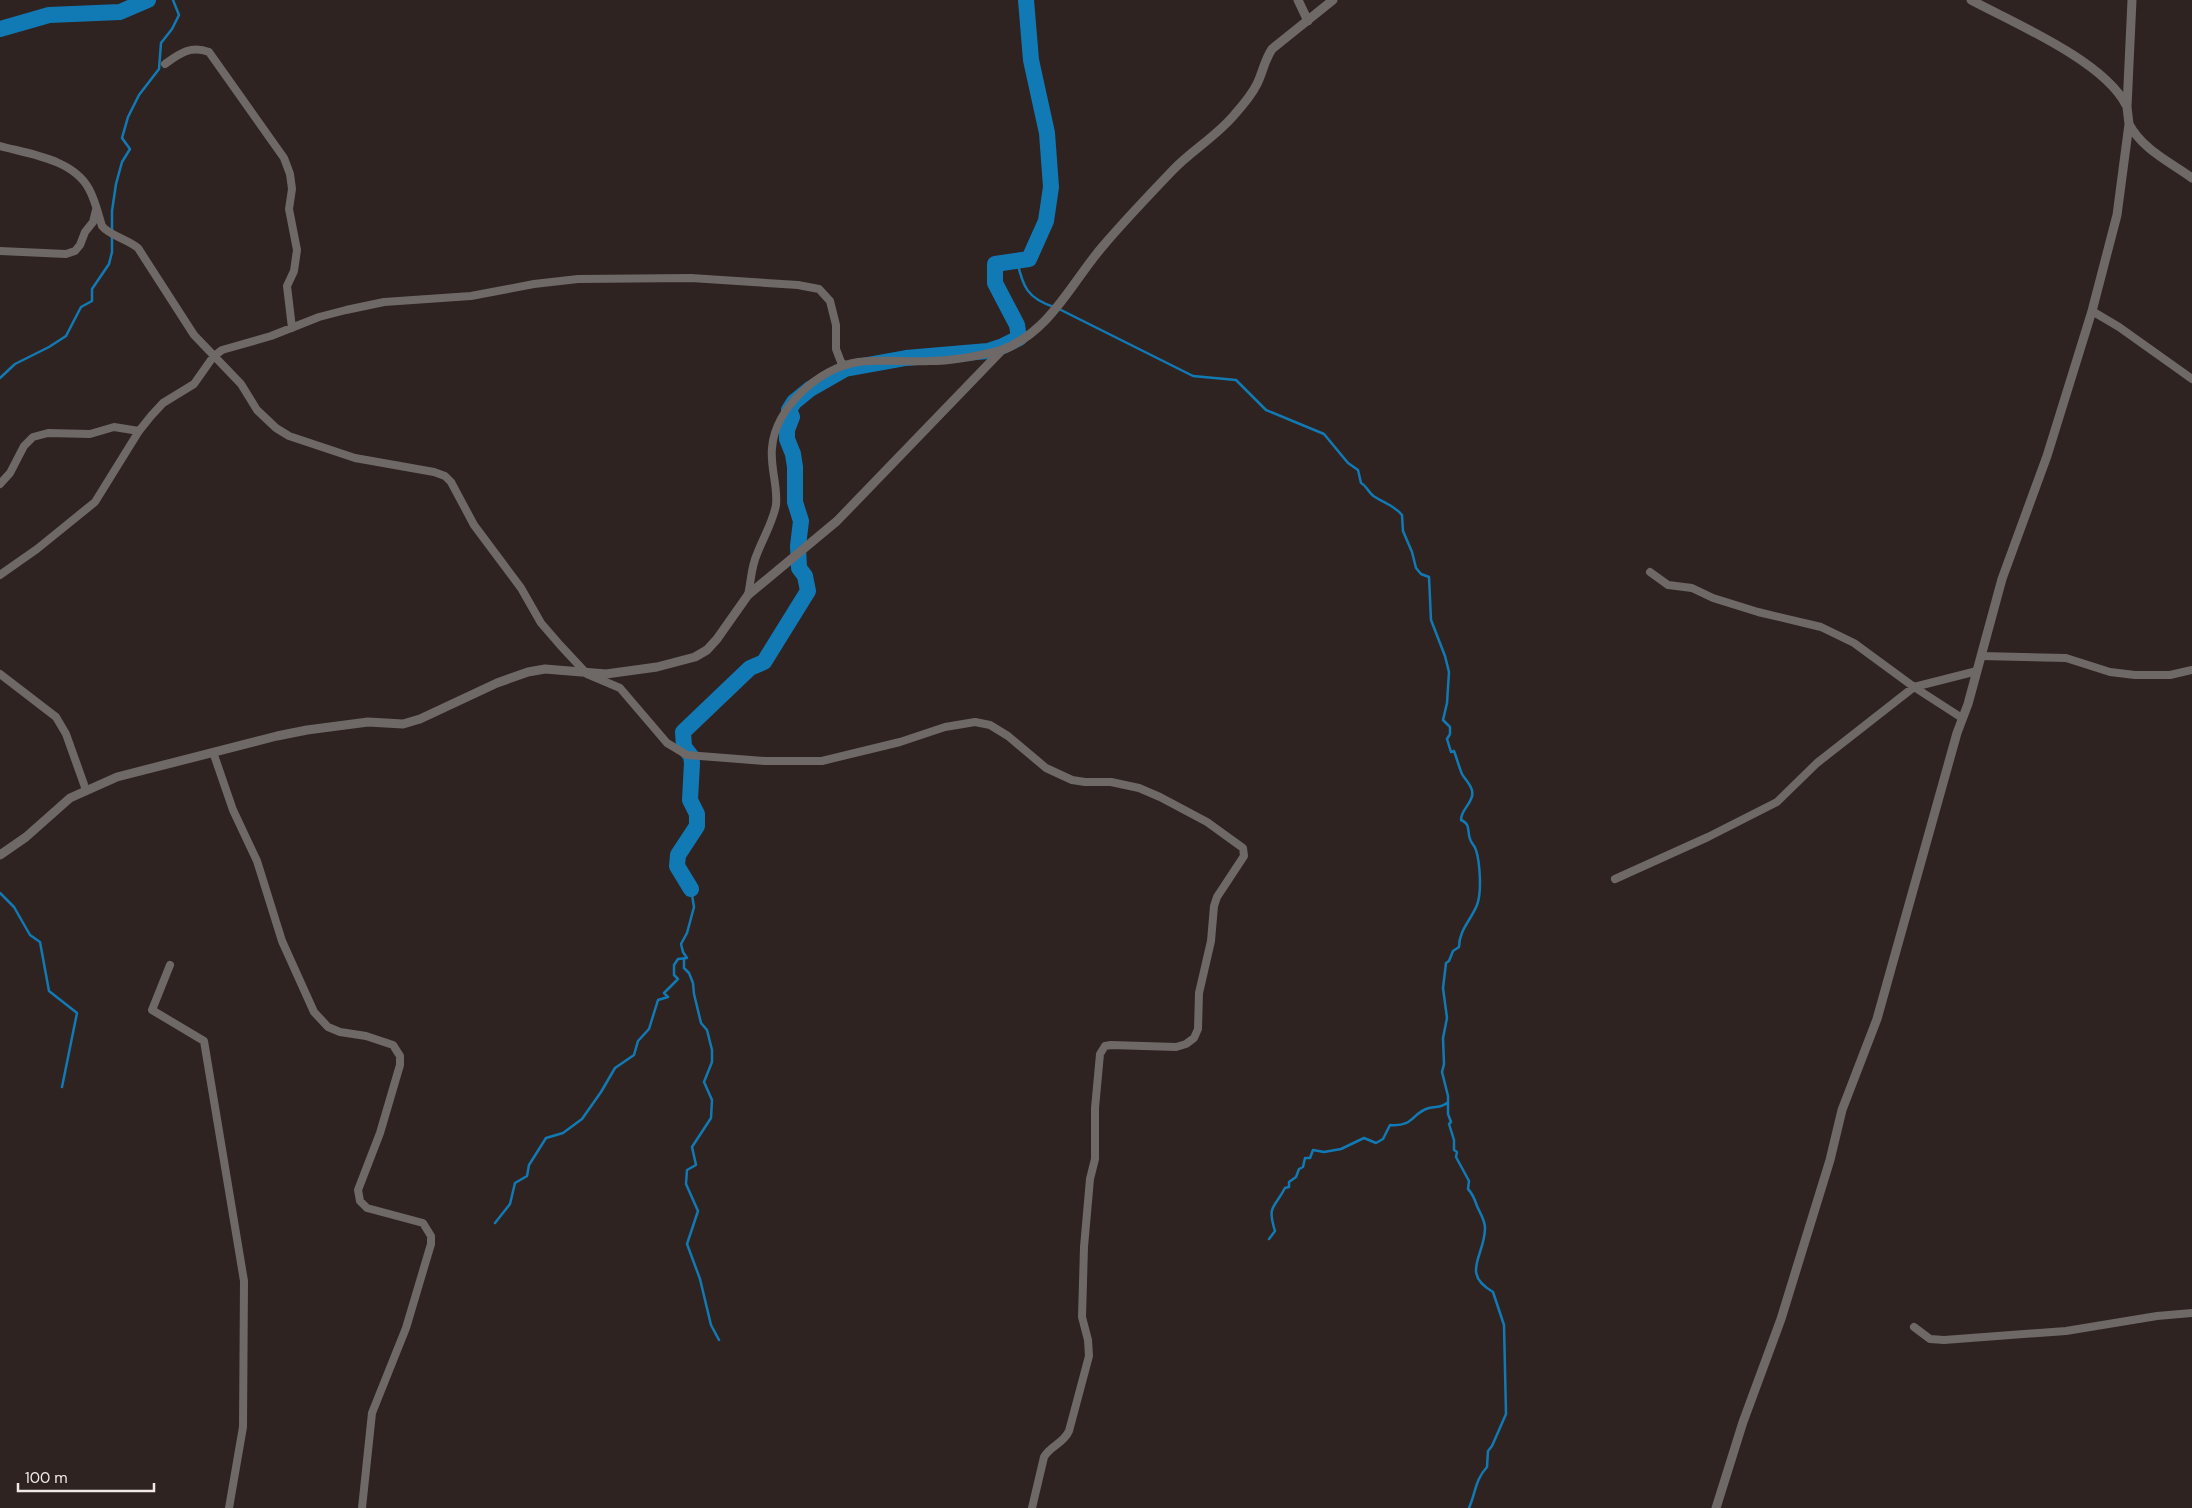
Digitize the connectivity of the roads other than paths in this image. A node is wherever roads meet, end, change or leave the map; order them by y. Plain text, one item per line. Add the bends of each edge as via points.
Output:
1 (1298, 0) edge
2 (1333, 0) edge
3 (1971, 0) edge
4 (2132, 0) edge
5 (1308, 21) junction
6 (164, 64) dead end
7 (2127, 106) junction
8 (2129, 124) junction
9 (0, 146) edge
10 (2192, 178) edge
11 (96, 208) junction
12 (0, 251) edge
13 (2092, 311) junction
14 (292, 328) junction
15 (1002, 350) junction
16 (214, 357) junction
17 (846, 365) junction
18 (2192, 379) edge
19 (139, 431) junction
20 (0, 484) edge
21 (1650, 572) dead end
22 (0, 575) edge
23 (748, 595) junction
24 (1981, 656) junction
25 (2192, 670) edge
26 (1977, 671) junction
27 (0, 674) edge
28 (587, 674) junction
29 (1914, 687) junction
30 (1962, 718) junction
31 (213, 752) junction
32 (86, 790) junction
33 (0, 855) edge
34 (1615, 879) dead end
35 (170, 965) dead end
36 (2192, 1313) edge
37 (1914, 1327) dead end
38 (229, 1508) edge
39 (362, 1508) edge
40 (1032, 1508) edge
41 (1716, 1508) edge

1 - 5 street
2 - 5 street
3 - 7 street via 2052,42 2109,83
4 - 7 street
5 - 15 street via 1272,50 1265,59 1256,86 1235,114 1217,134 1180,163 1102,247 1050,316 1018,344
6 - 14 street via 184,51 198,48 208,52 284,158 292,188 289,208 297,250 294,271 287,286
7 - 8 street
8 - 10 street via 2149,148
8 - 13 street via 2117,215
9 - 11 street via 70,169 88,188
11 - 12 street via 93,222 75,251 66,254
11 - 16 street via 106,230 138,248 179,314
13 - 18 street
13 - 24 street via 2047,456 2002,579
14 - 16 street via 230,347
14 - 17 street via 319,317 374,304 471,296 550,281 691,278 798,285 819,289 830,301 836,324 836,349 840,362
15 - 17 street via 956,360 877,360
15 - 23 street via 837,521
16 - 19 street via 194,384 164,403
16 - 28 street via 241,384 265,419 289,436 355,458 445,476 474,525 521,588 541,623
17 - 23 street via 809,387 790,403 774,433 776,503 756,555
19 - 20 street via 114,427 90,434 48,433 32,437
19 - 22 street via 95,502
21 - 29 street via 1668,585 1692,588 1758,612 1821,627 1854,643
23 - 28 street via 717,639 694,657 656,667
24 - 25 street via 2066,658 2135,676 2170,675
24 - 26 street
26 - 29 street
26 - 30 street
27 - 32 street via 56,717 66,734
28 - 31 street via 545,670 528,672 403,724 368,722 307,730
28 - 40 street via 620,688 667,743 687,755 765,761 822,761 960,724 990,725 1046,768 1072,780 1111,782 1160,796 1207,822 1243,848 1244,856 1214,906 1211,941 1199,992 1198,1029 1194,1038 1176,1047 1105,1046 1100,1054 1095,1160 1090,1178 1084,1247 1082,1317 1089,1356 1069,1431 1065,1439 1048,1450 1044,1457
29 - 30 street
29 - 34 street via 1817,763 1770,806
30 - 41 street via 1877,1019 1842,1110 1781,1319
31 - 32 street via 117,778
31 - 39 street via 257,861 282,941 314,1012 328,1026 340,1032 393,1045 400,1056 380,1133 358,1190 360,1200 367,1208 422,1223 431,1236 431,1244 406,1328 372,1413
32 - 33 street via 70,798
35 - 38 street via 152,1010 204,1041 244,1281 243,1427
36 - 37 street via 2042,1333 1952,1339 1930,1339

